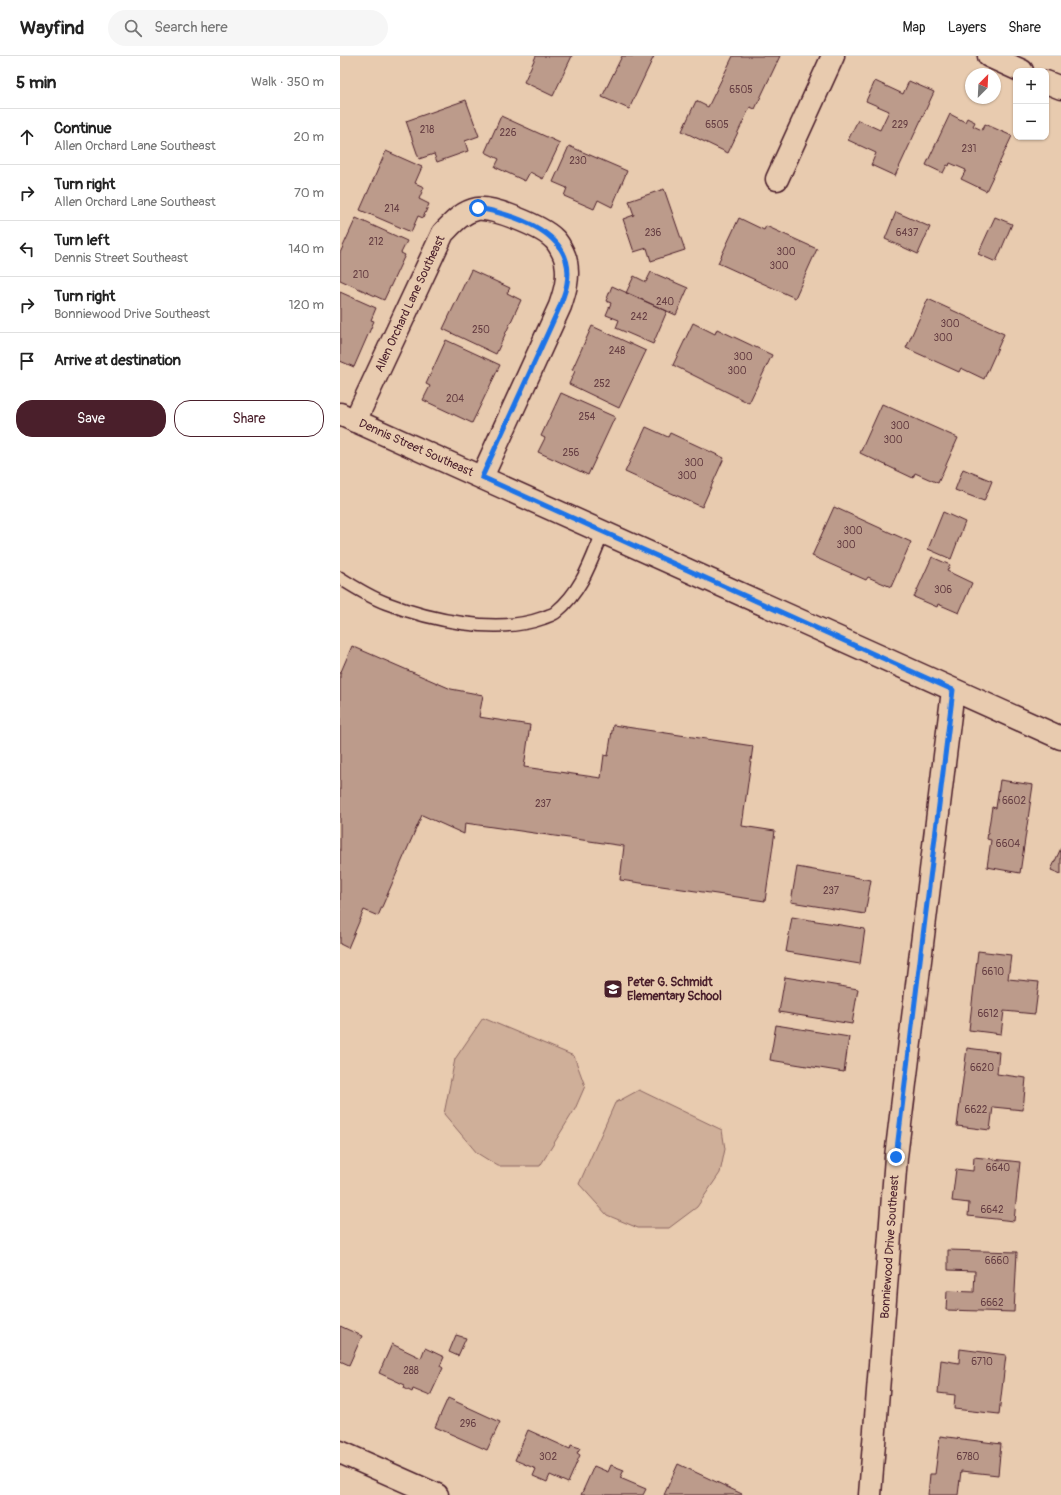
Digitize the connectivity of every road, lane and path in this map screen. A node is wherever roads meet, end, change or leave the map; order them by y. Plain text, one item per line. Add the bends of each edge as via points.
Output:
1 (834, 56) edge
2 (989, 56) edge
3 (1015, 68) edge
4 (1049, 83) edge
5 (1061, 88) edge
6 (777, 179) dead end
7 (348, 417) edge
8 (482, 477) junction
9 (603, 532) junction
10 (340, 578) edge
11 (953, 690) junction
12 (1061, 738) edge
13 (340, 1452) edge
14 (437, 1495) edge
15 (870, 1495) edge

1 - 6 street
2 - 3 street
4 - 5 street
7 - 8 street, Dennis Street Southeast
7 - 8 street, Allen Orchard Lane Southeast via 443,233 459,217 478,208 530,223 553,238 566,260 567,282 560,306
8 - 9 street, Dennis Street Southeast
9 - 10 lane via 582,582 570,599 555,613 528,624 492,626 441,619 385,602
9 - 11 street, Dennis Street Southeast
11 - 12 street, Dennis Street Southeast
11 - 15 street, Bonniewood Drive Southeast via 896,1157
13 - 14 street

